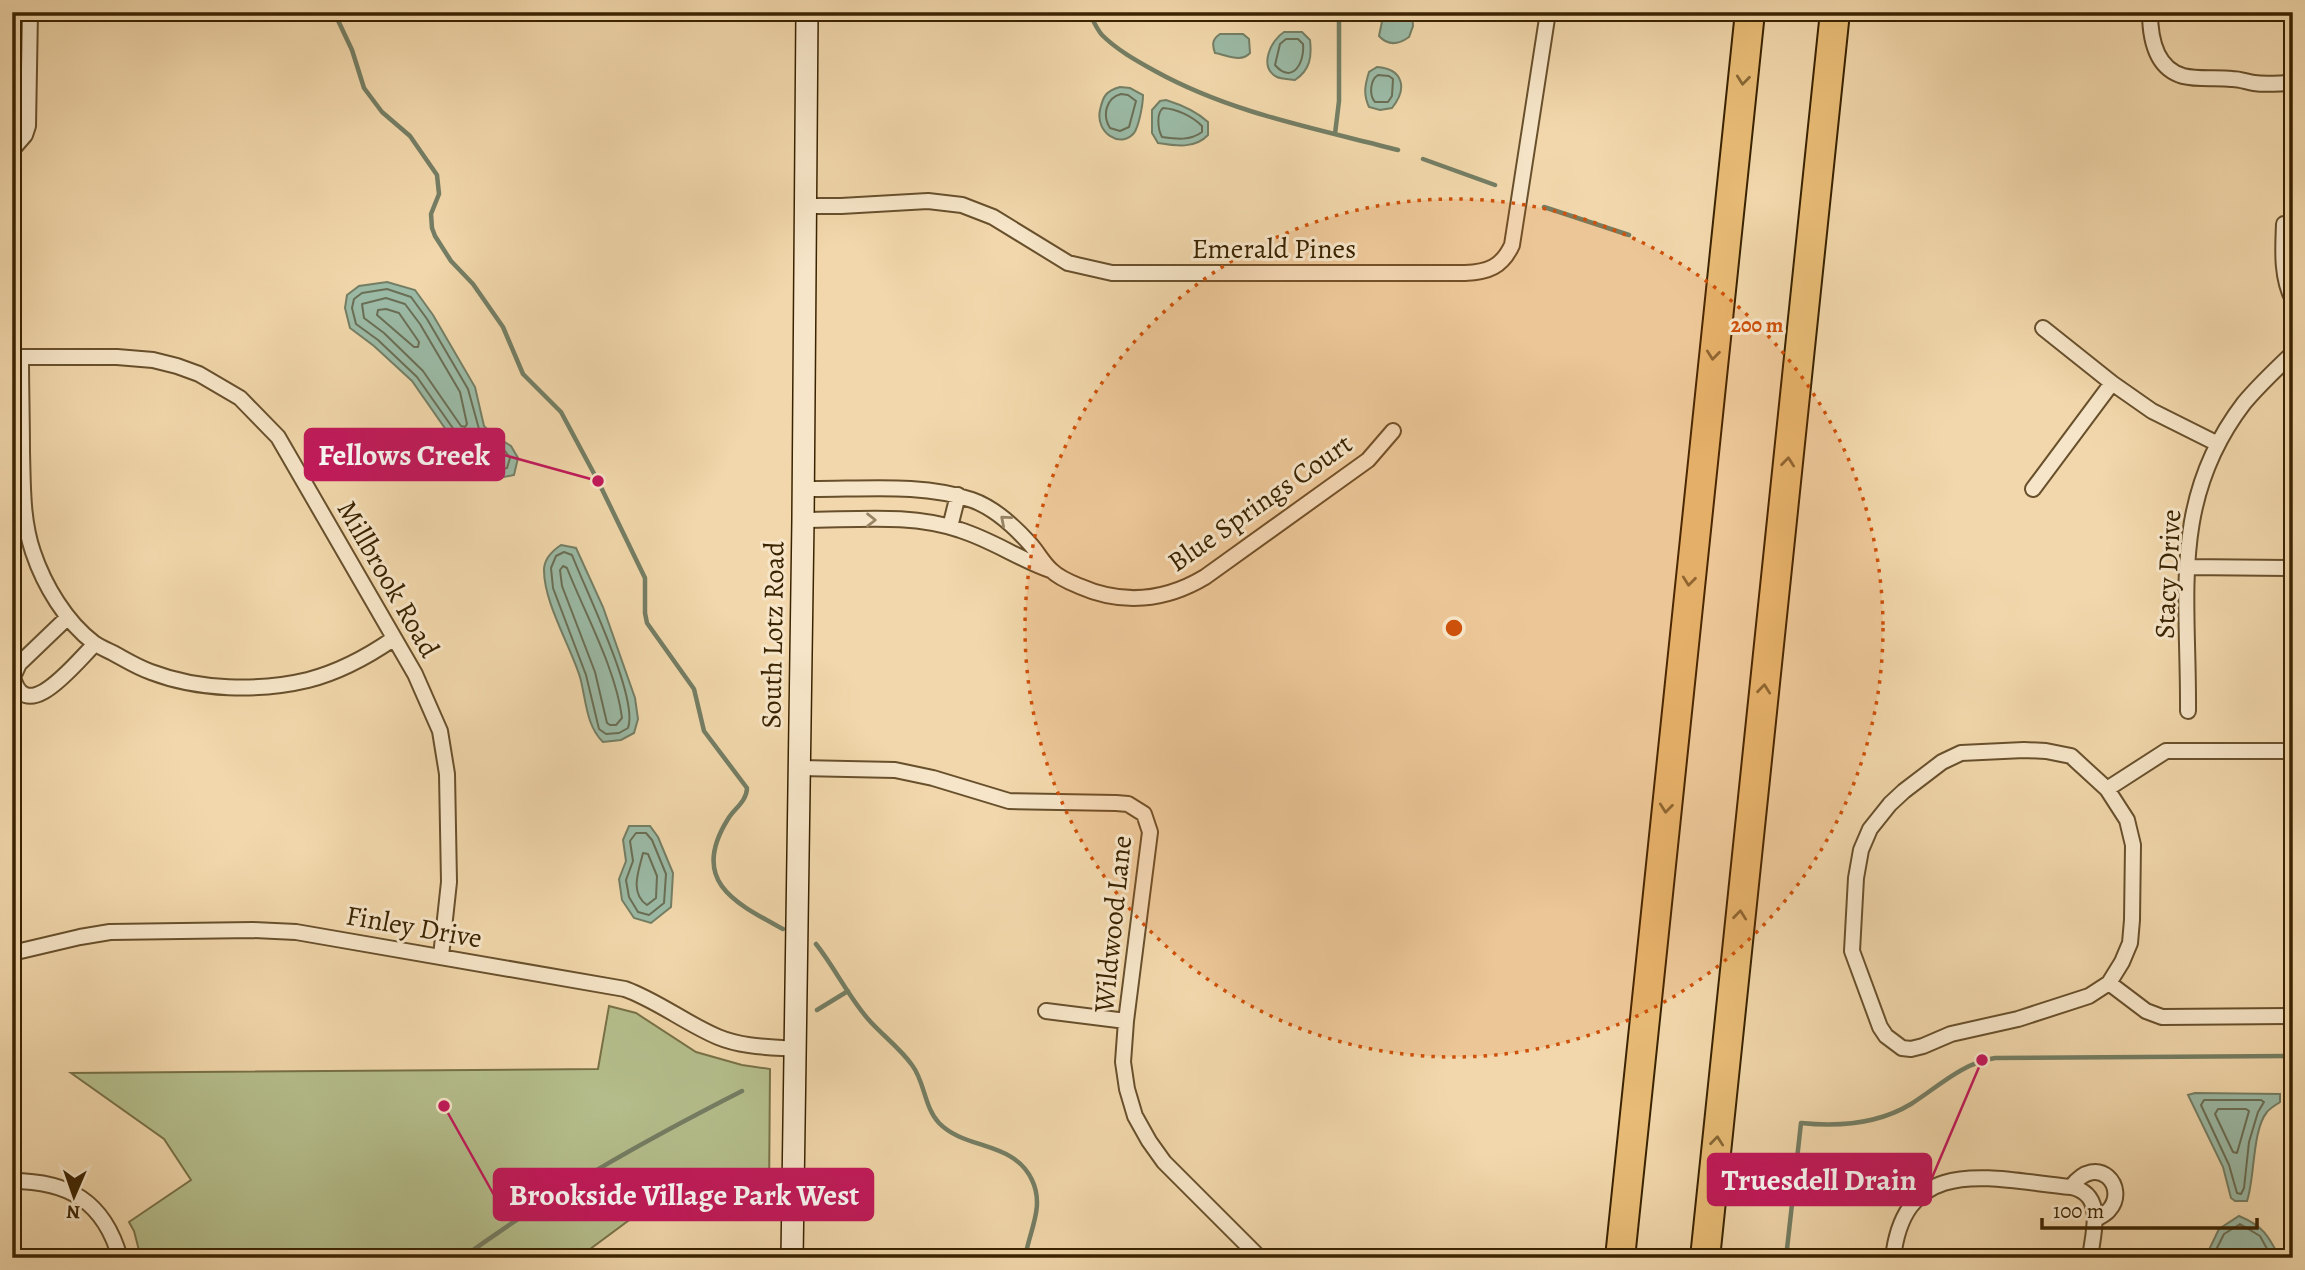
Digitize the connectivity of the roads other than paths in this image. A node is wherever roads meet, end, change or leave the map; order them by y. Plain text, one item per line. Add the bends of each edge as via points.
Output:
1 (30, 12) edge
2 (807, 12) edge
3 (1548, 12) edge
4 (1750, 12) edge
5 (1835, 12) edge
6 (2150, 12) edge
7 (2293, 83) edge
8 (13, 149) edge
9 (805, 206) junction
10 (2284, 224) dead end
11 (2293, 300) edge
12 (2043, 328) dead end
13 (2293, 353) edge
14 (17, 357) edge
15 (2112, 383) junction
16 (1394, 431) dead end
17 (2218, 444) junction
18 (803, 489) junction
19 (2033, 489) dead end
20 (958, 495) junction
21 (803, 520) junction
22 (950, 527) junction
23 (2187, 567) junction
24 (2293, 568) edge
25 (1051, 570) junction
26 (68, 617) junction
27 (393, 639) junction
28 (95, 644) junction
29 (2188, 711) dead end
30 (2293, 751) edge
31 (800, 768) junction
32 (2107, 789) junction
33 (12, 953) edge
34 (441, 956) junction
35 (2109, 983) junction
36 (1046, 1011) dead end
37 (2293, 1016) edge
38 (1126, 1021) junction
39 (795, 1049) junction
40 (12, 1181) edge
41 (2071, 1187) junction
42 (2095, 1220) junction
43 (120, 1258) edge
44 (792, 1258) edge
45 (1260, 1258) edge
46 (1620, 1258) edge
47 (1705, 1258) edge
48 (1893, 1258) edge
49 (2090, 1258) edge

1 - 8 street via 28,126
2 - 9 street, South Lotz Road
3 - 9 street, Emerald Pines via 1512,245 1506,258 1489,270 1112,273 1061,260 993,217 962,205 928,201
4 -> 46 highway
47 -> 5 highway
6 - 7 street via 2156,51 2171,71 2198,78
9 - 18 street, South Lotz Road
10 - 11 street via 2284,275
12 - 15 street
13 - 17 street, Stacy Drive via 2244,404
14 - 26 street via 26,527 41,573
14 - 27 street, Millbrook Road via 153,360 199,374 240,398 289,452
15 - 17 street via 2169,421
15 - 19 street
16 - 25 street, Blue Springs Court via 1368,460 1205,577 1176,592 1135,599 1108,596
17 - 23 street, Stacy Drive via 2195,499
18 - 20 street, Blue Springs Court via 923,489
18 - 21 street, South Lotz Road
20 - 22 street
25 -> 20 street, Blue Springs Court via 1000,515
21 -> 22 street via 902,520
21 - 31 street, South Lotz Road
22 - 25 street
23 - 24 street
23 - 29 street, Stacy Drive
26 - 28 street
26 - 28 street via 19,664 13,677 16,689 32,698 43,693
27 - 28 street via 361,660 325,675 249,687 165,677
27 - 34 street, Millbrook Road via 427,699 445,758 449,882
30 - 32 street via 2166,751
31 - 38 street, Wildwood Lane via 895,770 996,799 1116,803 1144,814 1150,832
31 - 39 street, South Lotz Road
32 - 35 street via 2127,821 2133,845 2130,943
32 - 35 street via 2080,762 2059,752 1981,751 1961,753 1942,762 1890,804 1870,829 1856,878 1852,951 1880,1027 1902,1048 2018,1019 2088,996
33 - 34 street, Finley Drive via 110,932 267,930
34 - 39 street, Finley Drive via 625,989 648,997 719,1038
35 - 37 street via 2146,1011 2162,1017
36 - 38 street
38 - 45 street, Wildwood Lane via 1124,1075 1135,1116 1149,1141 1164,1162
39 - 44 street, South Lotz Road
40 - 43 street via 48,1183 82,1198 109,1228
41 - 42 street via 2091,1197
41 - 42 street via 2086,1172 2103,1173 2110,1179 2116,1198
41 - 48 street via 1971,1178 1945,1181 1928,1188 1908,1209 1899,1225
42 - 49 street

